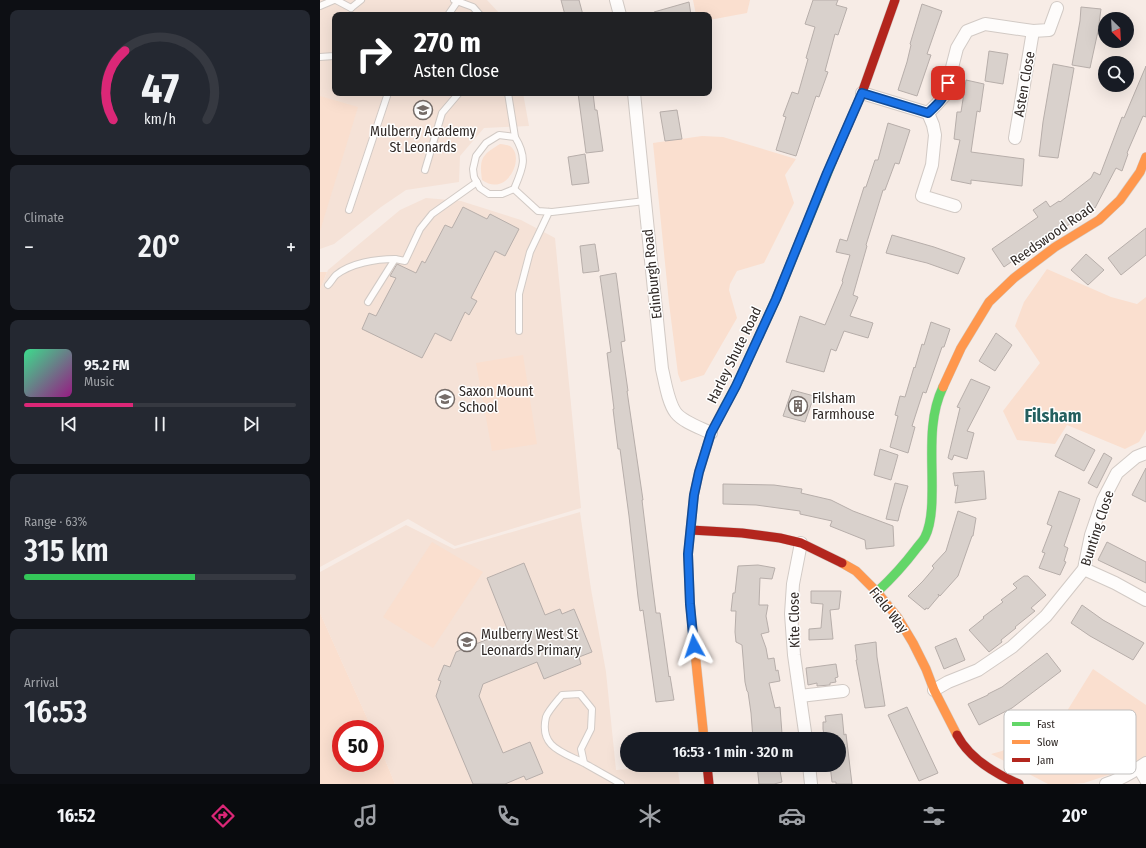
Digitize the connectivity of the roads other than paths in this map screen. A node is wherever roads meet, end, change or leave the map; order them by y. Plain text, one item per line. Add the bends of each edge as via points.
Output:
1 (335, 0) edge
2 (361, 0) edge
3 (616, 0) edge
4 (895, 0) edge
5 (456, 1) edge
6 (320, 6) edge
7 (351, 8) junction
8 (1057, 8) dead end
9 (352, 12) edge
10 (450, 12) edge
11 (477, 12) edge
12 (619, 12) edge
13 (1033, 31) junction
14 (332, 56) edge
15 (320, 57) edge
16 (862, 93) junction
17 (387, 96) edge
18 (456, 96) edge
19 (509, 96) edge
20 (634, 96) edge
21 (928, 113) junction
22 (516, 137) junction
23 (1015, 138) dead end
24 (1146, 157) edge
25 (425, 170) dead end
26 (476, 182) junction
27 (514, 189) junction
28 (645, 201) junction
29 (955, 206) dead end
30 (349, 210) dead end
31 (549, 212) junction
32 (395, 259) junction
33 (328, 285) dead end
34 (368, 302) dead end
35 (519, 331) dead end
36 (711, 433) junction
37 (1146, 453) edge
38 (691, 530) junction
39 (801, 543) junction
40 (1084, 569) junction
41 (877, 592) junction
42 (1146, 600) edge
43 (934, 690) junction
44 (843, 691) dead end
45 (800, 696) junction
46 (703, 732) edge
47 (805, 732) edge
48 (584, 763) junction
49 (1142, 765) edge
50 (708, 772) edge
51 (810, 772) edge
52 (1126, 774) edge
53 (1146, 780) edge
54 (621, 784) edge
55 (709, 784) edge
56 (811, 784) edge
57 (1019, 784) edge
58 (1106, 784) edge

1 - 6 lane
1 - 7 lane
2 - 7 lane
3 - 12 street
4 - 16 street, Harley Shute Road
5 - 10 lane
5 - 11 lane via 473,7
7 - 9 lane
8 - 13 street, Asten Close via 1049,30
13 - 21 street, Asten Close via 985,24 967,31 957,48 945,95
13 - 23 street, Asten Close
14 - 15 lane
16 - 21 street
16 - 36 street, Harley Shute Road via 776,299
17 - 30 lane
18 - 25 lane via 442,113
19 - 22 lane
20 - 28 street, Edinburgh Road
21 - 29 street via 936,135 932,165 922,196
22 - 26 lane via 499,135 486,143 476,156 473,169
22 - 27 lane via 524,163
24 - 41 street, Reedswood Road via 1140,172 1120,200 1099,220 1055,247 1014,278 989,302 961,348 939,394 932,424 932,512 925,537
26 - 27 lane via 489,194 502,194
26 - 32 lane via 432,214 420,229 405,261
27 - 31 lane via 538,211
28 - 31 lane
28 - 36 street, Edinburgh Road via 662,369 669,399 676,413 690,424
31 - 35 lane via 530,252 519,294
32 - 33 lane via 352,266 334,276
32 - 34 lane
36 - 38 street, Harley Shute Road via 694,495
37 - 40 street, Bunting Close via 1136,457 1117,473 1103,500 1091,535
38 - 39 street, Field Way via 742,533
38 - 46 street, Harley Shute Road via 688,554 690,604
39 - 41 street, Field Way via 856,571
39 - 45 street, Kite Close via 793,584 791,614
40 - 42 street
40 - 43 street, Bunting Close via 1046,616 1012,647 978,670
41 - 43 street, Field Way via 898,618 913,643
43 - 57 street, Field Way via 961,743 977,759
44 - 45 street
45 - 47 street, Kite Close
48 - 48 lane via 560,752 545,734 546,715 562,695 580,694 592,709 590,729 581,749
48 - 54 lane
49 - 53 street
50 - 55 street
51 - 56 street
52 - 58 street

